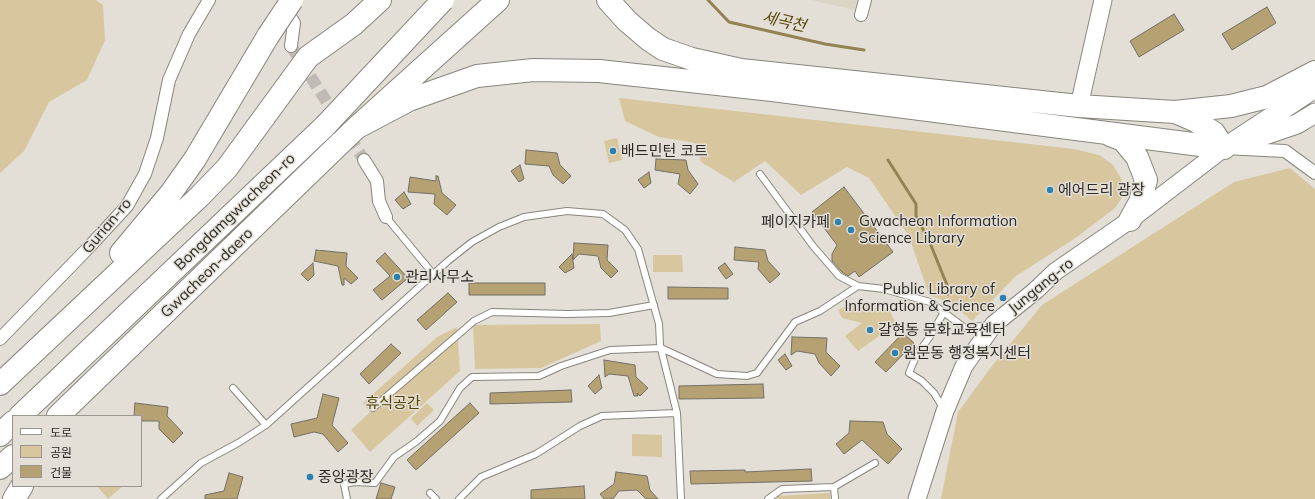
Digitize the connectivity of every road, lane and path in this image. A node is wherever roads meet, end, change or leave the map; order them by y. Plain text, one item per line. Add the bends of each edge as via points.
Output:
1 (209, 0) edge
2 (279, 0) edge
3 (292, 0) edge
4 (380, 0) edge
5 (443, 0) edge
6 (498, 0) edge
7 (608, 0) edge
8 (865, 0) edge
9 (1103, 0) edge
10 (861, 15) dead end
11 (291, 46) tunnel mouth
12 (1315, 72) edge
13 (1311, 91) edge
14 (1079, 106) junction
15 (1175, 112) junction
16 (1313, 115) edge
17 (356, 128) junction
18 (1105, 133) junction
19 (1224, 148) junction
20 (364, 160) tunnel mouth
21 (1315, 173) edge
22 (760, 174) dead end
23 (386, 216) joint
24 (1130, 220) junction
25 (434, 275) junction
26 (858, 286) junction
27 (654, 305) junction
28 (944, 312) junction
29 (994, 324) junction
30 (0, 339) edge
31 (661, 348) junction
32 (117, 360) junction
33 (0, 369) edge
34 (0, 384) edge
35 (234, 388) dead end
36 (373, 408) dead end
37 (945, 411) junction
38 (677, 413) junction
39 (21, 415) edge
40 (59, 415) edge
41 (79, 415) edge
42 (12, 423) edge
43 (266, 425) junction
44 (0, 435) edge
45 (12, 457) edge
46 (875, 464) dead end
47 (0, 468) edge
48 (21, 487) edge
49 (834, 487) junction
50 (430, 493) dead end
51 (14, 499) edge
52 (161, 499) edge
53 (347, 499) edge
54 (436, 499) edge
55 (459, 499) edge
56 (681, 499) edge
57 (768, 499) edge
58 (835, 499) edge
59 (917, 499) edge

1 - 30 street, Gurian-ro via 189,34 168,80 157,138 145,174 127,206
2 - 11 street via 294,23
3 - 33 highway, bridge via 195,159 125,250
4 - 34 highway via 354,24 308,57 227,168
5 - 39 highway, Bongdamgwacheon-ro, bridge via 325,126
6 - 17 highway
7 - 14 highway via 648,39 663,49 692,59 741,70
8 - 10 street
9 - 14 street
12 - 15 highway via 1267,96 1231,106
13 - 16 main road via 1302,104 1306,113
13 - 19 main road
14 - 15 highway
15 - 19 highway via 1196,121 1214,134
16 - 19 main road via 1297,124
17 - 18 highway via 408,100 470,78 534,70 623,73
17 - 32 highway, Gwacheon-daero
18 - 19 highway
18 - 24 highway via 1123,140 1137,157 1146,180 1140,202
19 - 21 street via 1285,151
19 - 24 street, Jungang-ro
20 - 23 street via 377,181 379,201
22 - 26 lane via 813,246 839,276
23 - 25 lane
24 - 29 street, Jungang-ro via 1056,271 1035,292
25 - 27 lane via 472,242 499,227 524,217 566,211 589,212 603,214 616,222 632,238 638,249
25 - 43 lane
26 - 28 lane via 909,295 930,302
26 - 31 lane via 820,311 795,322 757,373 747,376 718,374
27 - 31 lane
27 - 36 lane via 609,313 492,312 474,321
28 - 29 lane via 965,328
28 - 37 lane via 916,356 909,373 934,393
29 - 37 street, Jungang-ro via 964,366
31 - 38 lane
31 - 53 lane via 610,350 539,376 472,378 460,388 440,421 394,457 375,483 344,484
32 - 40 highway, Gwacheon-daero
32 - 41 highway
35 - 43 lane
37 - 59 street, Jungang-ro
38 - 55 lane via 602,416 580,426 536,454 481,478
38 - 56 lane
42 - 44 highway
43 - 52 lane via 201,463
45 - 47 highway
46 - 49 lane
48 - 51 highway
49 - 57 lane via 782,489
49 - 58 lane
50 - 54 lane

